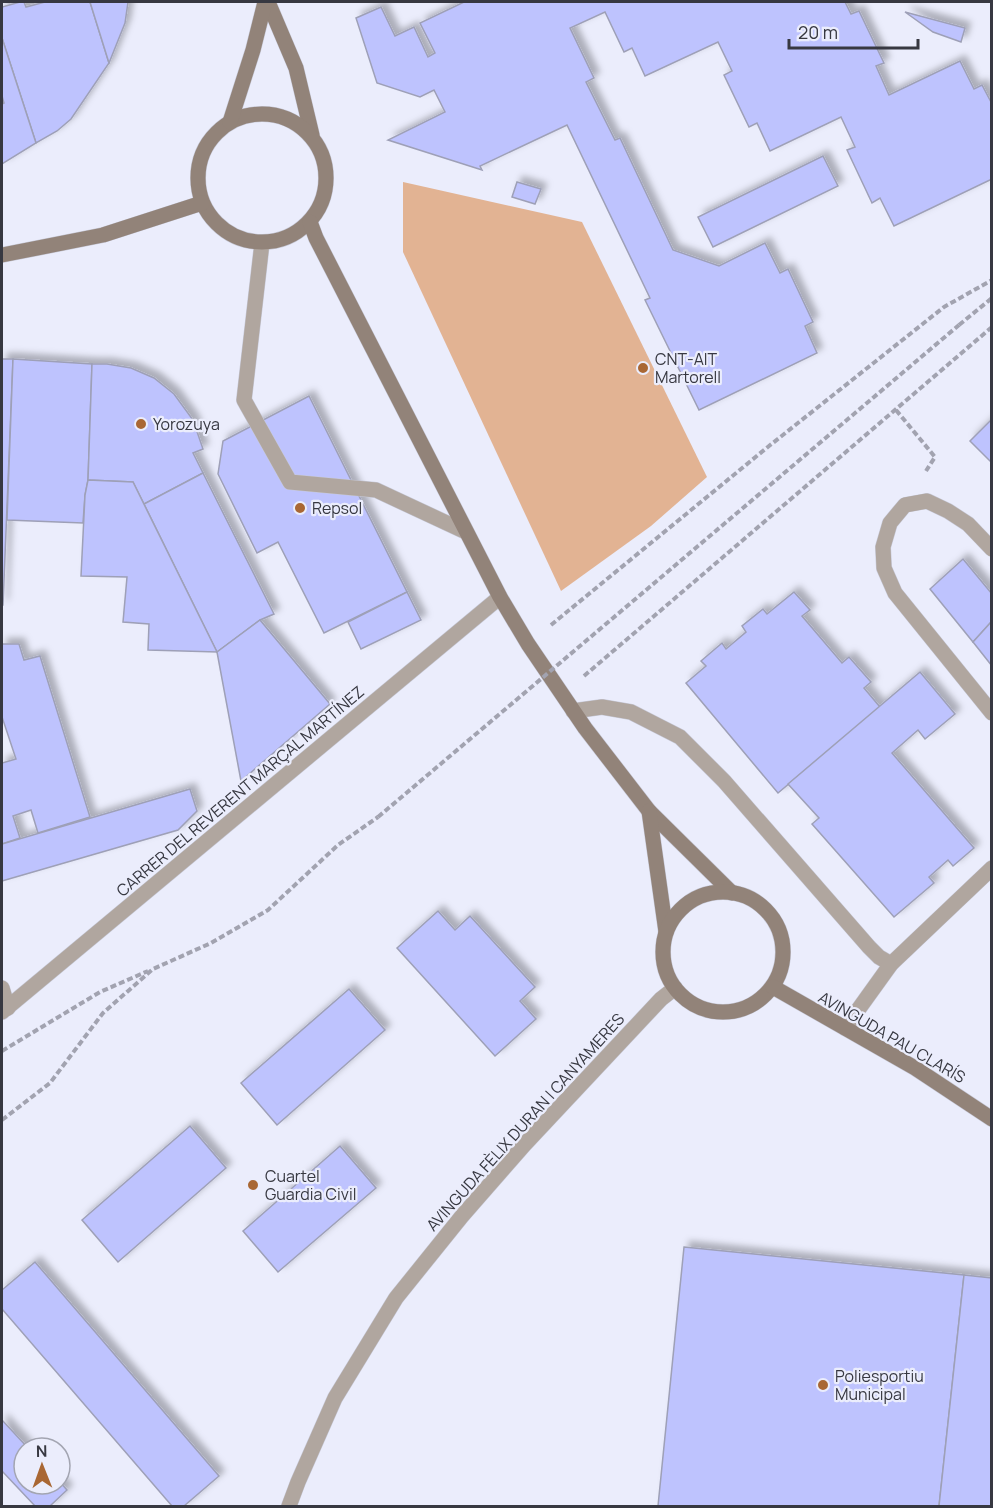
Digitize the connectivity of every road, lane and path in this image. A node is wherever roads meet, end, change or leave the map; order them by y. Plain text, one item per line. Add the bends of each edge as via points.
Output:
1 (267, 2) edge
2 (230, 122) junction
3 (312, 135) junction
4 (202, 203) junction
5 (310, 222) junction
6 (262, 243) junction
7 (2, 255) edge
8 (992, 279) edge
9 (992, 298) edge
10 (992, 327) edge
11 (896, 410) junction
12 (905, 505) junction
13 (466, 532) junction
14 (992, 549) edge
15 (500, 597) junction
16 (528, 644) junction
17 (562, 694) junction
18 (573, 711) junction
19 (992, 713) edge
20 (649, 812) junction
21 (992, 868) edge
22 (732, 893) junction
23 (666, 932) junction
24 (891, 964) junction
25 (153, 969) junction
26 (773, 987) junction
27 (2, 988) edge
28 (675, 988) junction
29 (5, 1010) edge
30 (845, 1028) junction
31 (2, 1051) edge
32 (992, 1119) edge
33 (2, 1120) edge
34 (289, 1506) edge

1 - 2 main road
1 - 3 main road via 296,68
2 - 3 main road via 264,113 282,116
2 - 4 main road via 207,143 199,162 197,183
3 - 5 main road via 326,161 328,183 322,204
4 - 6 main road via 226,232
4 - 7 main road via 103,235
5 - 6 main road via 296,234
5 - 13 main road
6 - 13 street via 244,400 290,482 376,490
8 - 16 path via 944,307
9 - 25 path, bridge via 378,817 338,845 268,910 211,944
10 - 11 path
11 - 12 path via 935,457
11 - 17 path
12 - 14 street via 927,501 948,511 968,524
12 - 19 street via 890,523 883,547 884,568 895,593
13 - 15 main road
15 - 16 main road
15 - 29 street, CARRER DEL REVERENT MARÇAL MARTÍNEZ
16 - 17 main road
17 - 18 main road
18 - 20 main road
18 - 24 street via 602,707 631,712 680,737 724,781 869,947
20 - 22 main road
20 - 23 main road
21 - 24 street
22 - 23 main road via 694,897 678,911
22 - 26 main road via 751,899 767,911 778,928 782,966
23 - 28 main road via 663,958
24 - 30 street
25 - 31 path via 100,992
25 - 33 path via 103,1012 50,1083
26 - 28 main road via 762,999 726,1012 707,1010 690,1002
26 - 30 main road, AVINGUDA PAU CLARÍS
27 - 29 street
28 - 34 street, AVINGUDA FÈLIX DURAN I CANYAMERES via 525,1144 396,1298 335,1398
30 - 32 main road, AVINGUDA PAU CLARÍS

